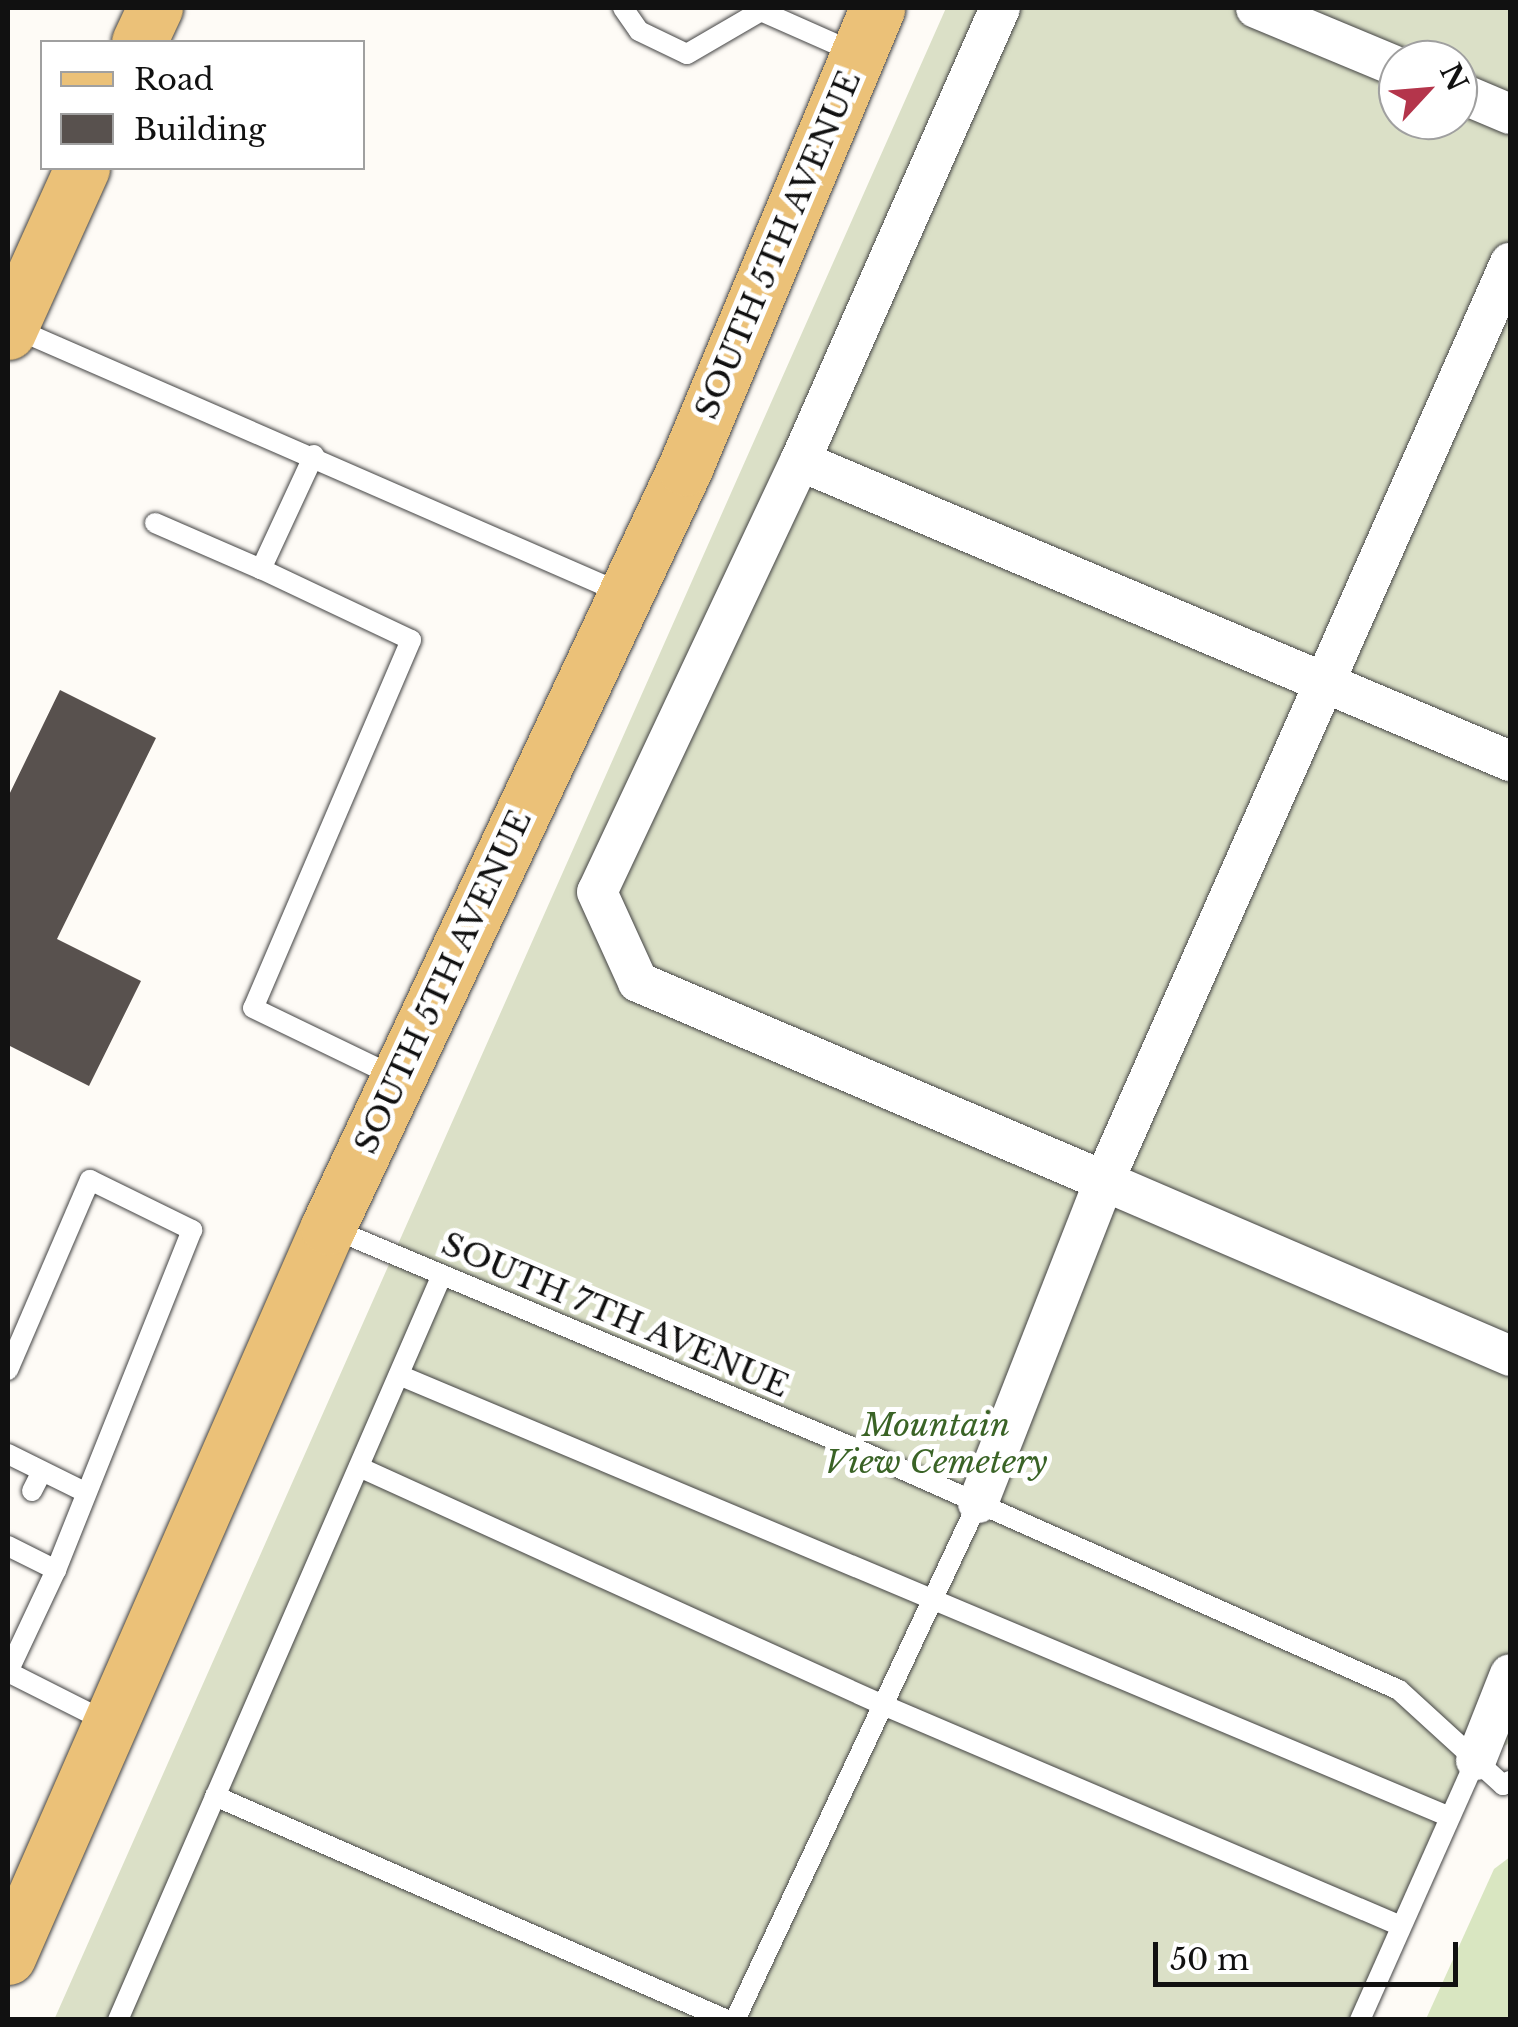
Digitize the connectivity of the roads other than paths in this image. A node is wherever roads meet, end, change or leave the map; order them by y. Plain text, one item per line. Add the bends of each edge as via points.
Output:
1 (155, 8) edge
2 (623, 8) edge
3 (1000, 8) edge
4 (1256, 8) edge
5 (867, 31) edge
6 (140, 40) edge
7 (1378, 59) edge
8 (1478, 100) edge
9 (1510, 114) edge
10 (81, 170) edge
11 (1510, 263) edge
12 (8, 328) edge
13 (314, 455) junction
14 (800, 461) junction
15 (155, 523) dead end
16 (260, 570) junction
17 (625, 594) junction
18 (1323, 682) junction
19 (1510, 761) edge
20 (398, 1078) junction
21 (1104, 1182) junction
22 (328, 1227) junction
23 (442, 1275) junction
24 (1510, 1356) edge
25 (8, 1370) edge
26 (399, 1375) junction
27 (8, 1454) edge
28 (358, 1466) junction
29 (42, 1471) junction
30 (32, 1491) dead end
31 (85, 1492) junction
32 (978, 1503) junction
33 (9, 1543) edge
34 (56, 1570) junction
35 (933, 1599) junction
36 (8, 1672) edge
37 (1510, 1674) edge
38 (883, 1706) junction
39 (110, 1723) junction
40 (1476, 1760) junction
41 (1510, 1781) edge
42 (215, 1796) junction
43 (1450, 1817) junction
44 (1402, 1926) junction
45 (8, 1956) edge
46 (118, 2020) edge
47 (728, 2020) edge
48 (736, 2020) edge
49 (1360, 2020) edge

1 - 6 main road
2 - 5 lane via 638,31 687,54 761,11
3 - 14 street
4 - 7 street
5 - 17 main road, SOUTH 5TH AVENUE
8 - 9 street
10 - 12 main road
11 - 18 street
12 - 13 lane
13 - 16 lane
13 - 17 lane
14 - 18 street
14 - 21 street via 597,892 638,982
15 - 16 lane
16 - 20 lane via 410,640 253,1008
17 - 20 main road, SOUTH 5TH AVENUE
18 - 19 street
18 - 21 street
20 - 22 main road, SOUTH 5TH AVENUE
21 - 24 street
21 - 32 street
22 - 23 lane, SOUTH 7TH AVENUE
22 - 39 main road, SOUTH 5TH AVENUE
23 - 26 lane
23 - 32 lane, SOUTH 7TH AVENUE
25 - 31 lane via 90,1180 192,1230
26 - 28 lane
26 - 35 lane
27 - 29 lane
28 - 38 lane
28 - 42 lane
29 - 30 lane
29 - 31 lane
31 - 34 lane
32 - 35 lane
32 - 40 lane, SOUTH 7TH AVENUE via 1399,1690
33 - 34 lane
34 - 36 lane
35 - 38 lane
35 - 43 lane
36 - 39 lane
37 - 40 street
38 - 44 lane
38 - 48 lane
39 - 45 main road, SOUTH 5TH AVENUE
40 - 41 lane, SOUTH 7TH AVENUE via 1503,1785
40 - 43 lane
42 - 46 lane
42 - 47 lane
43 - 44 lane
44 - 49 lane

